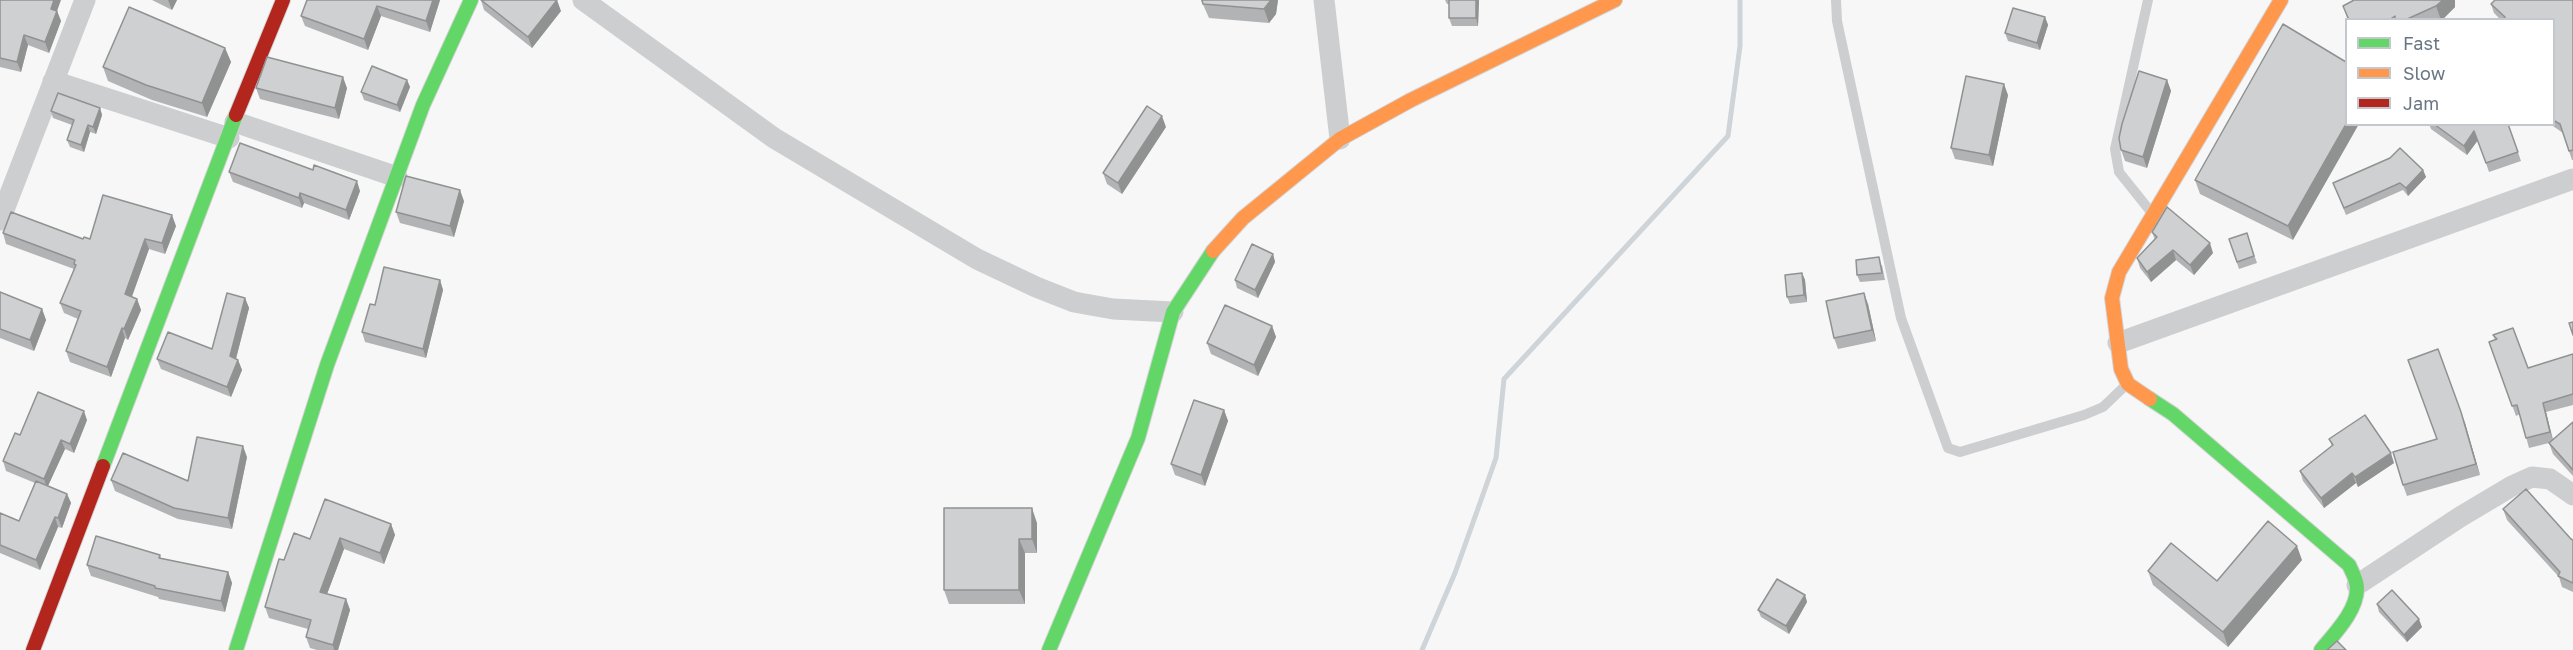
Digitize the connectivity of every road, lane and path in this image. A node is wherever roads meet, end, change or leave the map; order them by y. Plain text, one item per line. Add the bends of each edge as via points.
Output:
1 (85, 0) edge
2 (283, 0) edge
3 (471, 0) edge
4 (583, 0) edge
5 (1324, 0) edge
6 (1615, 0) edge
7 (1836, 0) edge
8 (2148, 0) edge
9 (2281, 0) edge
10 (52, 81) junction
11 (232, 130) junction
12 (1340, 139) junction
13 (397, 177) junction
14 (2573, 179) edge
15 (2153, 214) junction
16 (0, 220) edge
17 (1173, 312) junction
18 (2118, 344) junction
19 (2128, 384) junction
20 (2573, 495) edge
21 (2357, 585) junction
22 (33, 650) edge
23 (237, 650) edge
24 (1049, 650) edge
25 (2321, 650) edge

1 - 10 street
2 - 11 street
3 - 13 street via 423,105
4 - 17 street via 774,138 977,259 1074,302 1113,309
5 - 12 street
6 - 12 street
7 - 19 lane via 1837,21 1901,318 1948,448 1960,452 2084,415 2103,407
8 - 15 lane via 2115,148 2119,172
9 - 15 street
10 - 11 street
10 - 16 street
11 - 13 street
11 - 22 street
12 - 17 street via 1243,218 1215,248
13 - 23 street via 327,365
14 - 18 street
15 - 18 street via 2119,272 2112,298
17 - 24 street via 1138,438
18 - 19 street via 2121,369
19 - 21 street via 2174,414 2349,565
20 - 21 street via 2550,479 2532,477 2460,517
21 - 25 street via 2342,624

